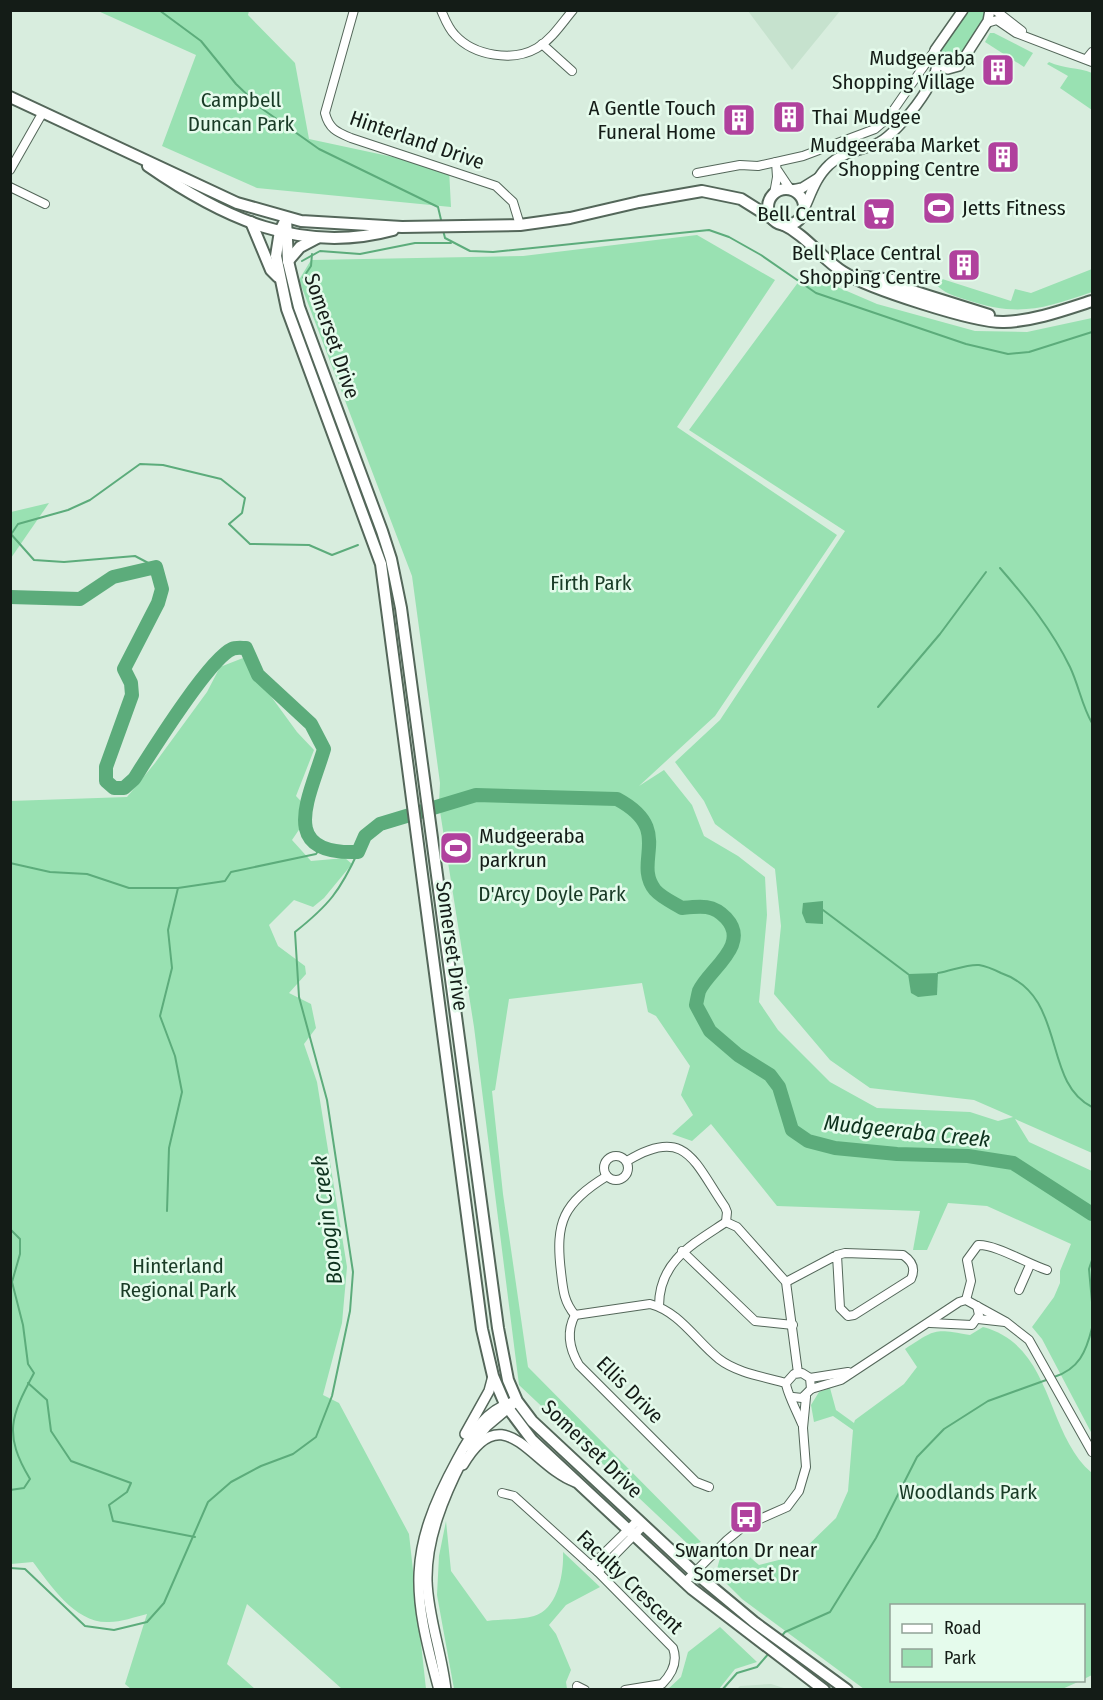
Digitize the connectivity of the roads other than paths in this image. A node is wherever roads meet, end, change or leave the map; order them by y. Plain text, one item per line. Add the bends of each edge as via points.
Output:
1 (354, 10) edge
2 (441, 10) edge
3 (573, 10) edge
4 (963, 10) edge
5 (991, 14) edge
6 (1036, 40) junction
7 (542, 44) junction
8 (936, 55) junction
9 (1090, 58) edge
10 (953, 69) junction
11 (572, 71) dead end
12 (929, 84) junction
13 (10, 96) edge
14 (43, 112) junction
15 (129, 153) junction
16 (776, 166) junction
17 (10, 170) edge
18 (697, 172) dead end
19 (818, 178) junction
20 (10, 187) edge
21 (791, 190) junction
22 (774, 194) junction
23 (741, 199) junction
24 (45, 204) dead end
25 (804, 210) junction
26 (286, 218) junction
27 (251, 222) junction
28 (779, 222) junction
29 (520, 225) junction
30 (402, 227) junction
31 (284, 232) junction
32 (320, 237) junction
33 (815, 247) junction
34 (828, 260) junction
35 (288, 261) junction
36 (279, 277) junction
37 (866, 277) junction
38 (924, 277) dead end
39 (916, 296) junction
40 (1092, 301) edge
41 (464, 1072) junction
42 (449, 1075) junction
43 (627, 1161) junction
44 (607, 1176) junction
45 (726, 1222) junction
46 (682, 1251) junction
47 (837, 1255) junction
48 (1030, 1266) junction
49 (1047, 1270) dead end
50 (786, 1282) junction
51 (1018, 1290) dead end
52 (966, 1300) junction
53 (659, 1306) junction
54 (977, 1306) junction
55 (954, 1308) junction
56 (575, 1316) junction
57 (978, 1319) junction
58 (1006, 1322) junction
59 (956, 1323) junction
60 (926, 1324) junction
61 (793, 1325) junction
62 (849, 1372) junction
63 (798, 1373) junction
64 (493, 1376) junction
65 (810, 1378) junction
66 (786, 1383) junction
67 (812, 1389) junction
68 (793, 1397) junction
69 (806, 1397) junction
70 (517, 1401) junction
71 (506, 1407) junction
72 (803, 1428) junction
73 (1092, 1452) edge
74 (451, 1476) junction
75 (575, 1482) junction
76 (709, 1487) dead end
77 (502, 1493) dead end
78 (641, 1523) junction
79 (631, 1533) junction
80 (594, 1569) junction
81 (694, 1572) junction
82 (427, 1582) junction
83 (685, 1582) junction
84 (427, 1644) junction
85 (439, 1689) edge
86 (446, 1689) edge
87 (625, 1689) edge
88 (824, 1689) edge
89 (847, 1689) edge

1 - 29 street, Hinterland Drive via 325,113 328,125 351,138 496,186 513,202
2 - 7 street via 460,40 485,52 511,56
3 - 7 street
4 - 8 street
5 - 6 street
5 - 6 street via 1016,33
5 - 10 street via 959,66
6 - 9 street
7 - 11 street
8 - 10 street via 944,67
8 - 12 street via 937,67
8 - 16 street via 883,123 866,134
10 - 12 street
12 - 19 street via 892,133 837,159
13 - 14 main road
14 - 15 main road
14 - 17 street
15 - 26 main road via 237,203
15 - 27 main road via 197,199
16 - 18 street
16 - 21 street
16 - 22 street
19 - 21 street
19 - 25 street
20 - 24 street
21 - 22 main road
21 - 25 main road via 802,199
22 - 23 main road via 759,200
22 - 28 main road via 769,207
23 - 28 main road
23 - 29 main road via 717,192 690,191
25 - 28 main road via 795,222
25 - 33 main road via 805,226
26 - 30 main road
26 - 31 main road, Somerset Drive
27 - 31 main road
27 - 36 main road via 271,270
28 - 33 main road
29 - 30 main road
30 - 32 main road via 360,238
31 - 32 main road
31 - 35 main road, Somerset Drive
31 - 36 main road, Somerset Drive via 276,256
32 - 35 main road via 300,247
33 - 34 main road
34 - 37 main road
34 - 39 main road via 850,276
35 - 41 main road, Somerset Drive via 306,330 392,559
36 - 42 main road, Somerset Drive via 295,335 381,564
37 - 38 main road via 910,282
37 - 39 main road
39 - 40 main road via 988,321 1025,319
41 - 42 main road
41 - 70 main road, Somerset Drive via 502,1357
42 - 64 main road, Somerset Drive via 482,1329
43 - 44 street, Ellis Drive via 629,1170 625,1178 617,1181
43 - 44 street, Ellis Drive via 610,1158 604,1168
43 - 45 street, Ellis Drive via 655,1146 682,1150 694,1161 724,1207
44 - 56 street, Ellis Drive via 574,1200 559,1234 565,1303
45 - 46 street
45 - 50 street via 737,1227
46 - 53 street via 669,1265 659,1291
46 - 61 street via 755,1321
47 - 47 street via 840,1308 848,1316 911,1279 916,1262 903,1255
47 - 50 street
48 - 49 street
48 - 51 street
48 - 52 street via 987,1245 978,1245 968,1260 971,1281
50 - 61 street
52 - 54 street
52 - 55 street
53 - 56 street via 641,1305
53 - 66 street via 671,1312 720,1360
54 - 57 street
54 - 58 street
55 - 59 street
55 - 60 street
56 - 76 street, Ellis Drive via 569,1327 573,1354 579,1365 696,1482
57 - 58 street
57 - 59 street via 968,1327
58 - 73 street via 1029,1340
59 - 60 street
60 - 62 street
61 - 63 street
62 - 65 street
62 - 67 street via 841,1380
63 - 65 street
63 - 66 street
64 - 71 main road, Somerset Drive
64 - 74 street via 458,1449
65 - 67 street
66 - 68 street via 786,1390
67 - 69 street
68 - 69 street
68 - 72 street
69 - 72 street
70 - 71 street
70 - 78 main road, Somerset Drive via 551,1441
71 - 74 street via 473,1442
71 - 75 main road, Somerset Drive via 528,1436
72 - 81 street via 806,1467 799,1491 788,1507 744,1526
74 - 75 street via 478,1444 501,1434 519,1440 559,1476
74 - 82 street via 431,1539
74 - 84 street via 426,1526 418,1564 419,1600
75 - 79 main road, Somerset Drive
77 - 80 street, Faculty Crescent via 514,1496
78 - 79 street
78 - 81 main road, Somerset Drive
79 - 80 street
79 - 83 main road, Somerset Drive
80 - 87 street, Faculty Crescent via 665,1637 676,1655 671,1673 662,1684
81 - 83 street
81 - 89 main road, Somerset Drive
82 - 84 street via 426,1602 433,1639
82 - 86 street
83 - 88 main road, Somerset Drive via 759,1643
84 - 85 street

